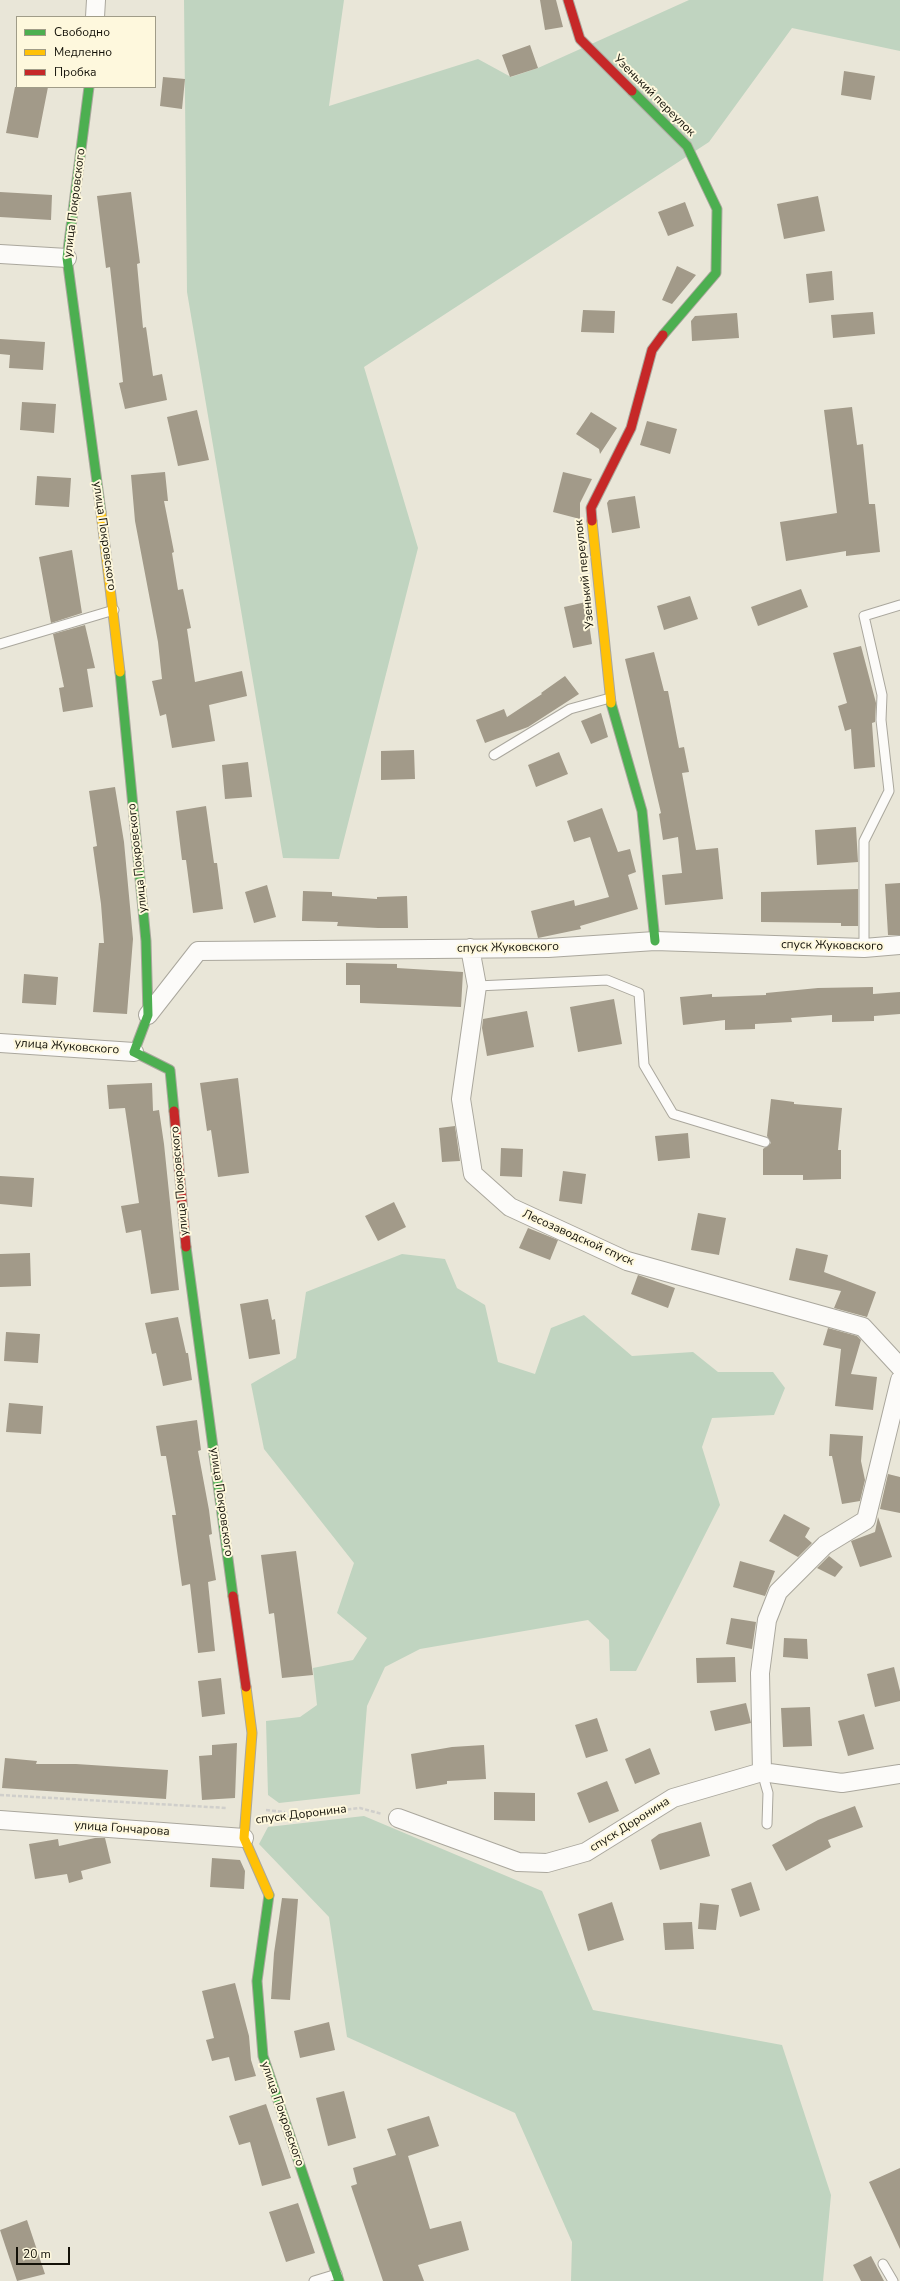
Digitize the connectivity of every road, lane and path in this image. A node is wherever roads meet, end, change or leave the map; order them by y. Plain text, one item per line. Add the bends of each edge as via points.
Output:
1 (96, 0) edge
2 (568, 0) edge
3 (95, 16) edge
4 (89, 88) edge
5 (0, 254) edge
6 (67, 258) junction
7 (900, 605) edge
8 (114, 610) junction
9 (0, 644) edge
10 (610, 698) junction
11 (494, 755) dead end
12 (655, 941) junction
13 (900, 945) edge
14 (470, 948) junction
15 (864, 948) junction
16 (478, 986) junction
17 (148, 1015) junction
18 (0, 1043) edge
19 (134, 1052) junction
20 (765, 1142) dead end
21 (900, 1366) edge
22 (900, 1380) edge
23 (762, 1772) junction
24 (900, 1774) edge
25 (0, 1795) edge
26 (248, 1809) junction
27 (398, 1818) joint
28 (0, 1820) edge
29 (767, 1824) dead end
30 (246, 1830) junction
31 (883, 2264) dead end
32 (338, 2278) edge
33 (314, 2281) edge
34 (893, 2281) edge

1 - 3 street
2 - 10 street, Узенький переулок via 580,39 687,146 717,210 716,273 652,350 631,428 591,508
4 - 6 street, улица Покровского
5 - 6 street
6 - 8 street, улица Покровского
7 - 15 lane via 864,616 882,695 881,720 889,791 864,841
8 - 9 lane
8 - 17 street, улица Покровского via 146,941
10 - 11 lane via 570,709
10 - 12 street, Узенький переулок via 642,811
12 - 14 street, спуск Жуковского via 548,948
12 - 15 street, спуск Жуковского
13 - 15 street, спуск Жуковского
14 - 16 street, Лесозаводской спуск
14 - 17 street, спуск Жуковского via 198,950
16 - 20 lane via 607,980 639,993 644,1065 673,1114
16 - 21 street, Лесозаводской спуск via 460,1099 473,1174 510,1207 627,1261 863,1327
17 - 19 street, улица Покровского
18 - 19 street, улица Жуковского
19 - 26 street, улица Покровского via 170,1070 185,1239 252,1733
22 - 23 street via 866,1520 825,1545 778,1592 768,1620 760,1673
23 - 24 street, спуск Доронина via 842,1782
23 - 27 street, спуск Доронина via 673,1798 586,1852 547,1863 518,1862
23 - 29 lane via 768,1793
25 - 26 path
26 - 30 street, улица Покровского
27 - 30 path, спуск Доронина via 360,1808
28 - 30 street, улица Гончарова
30 - 32 street, улица Покровского via 270,1897 257,1981 263,2056
31 - 34 lane
32 - 33 lane

